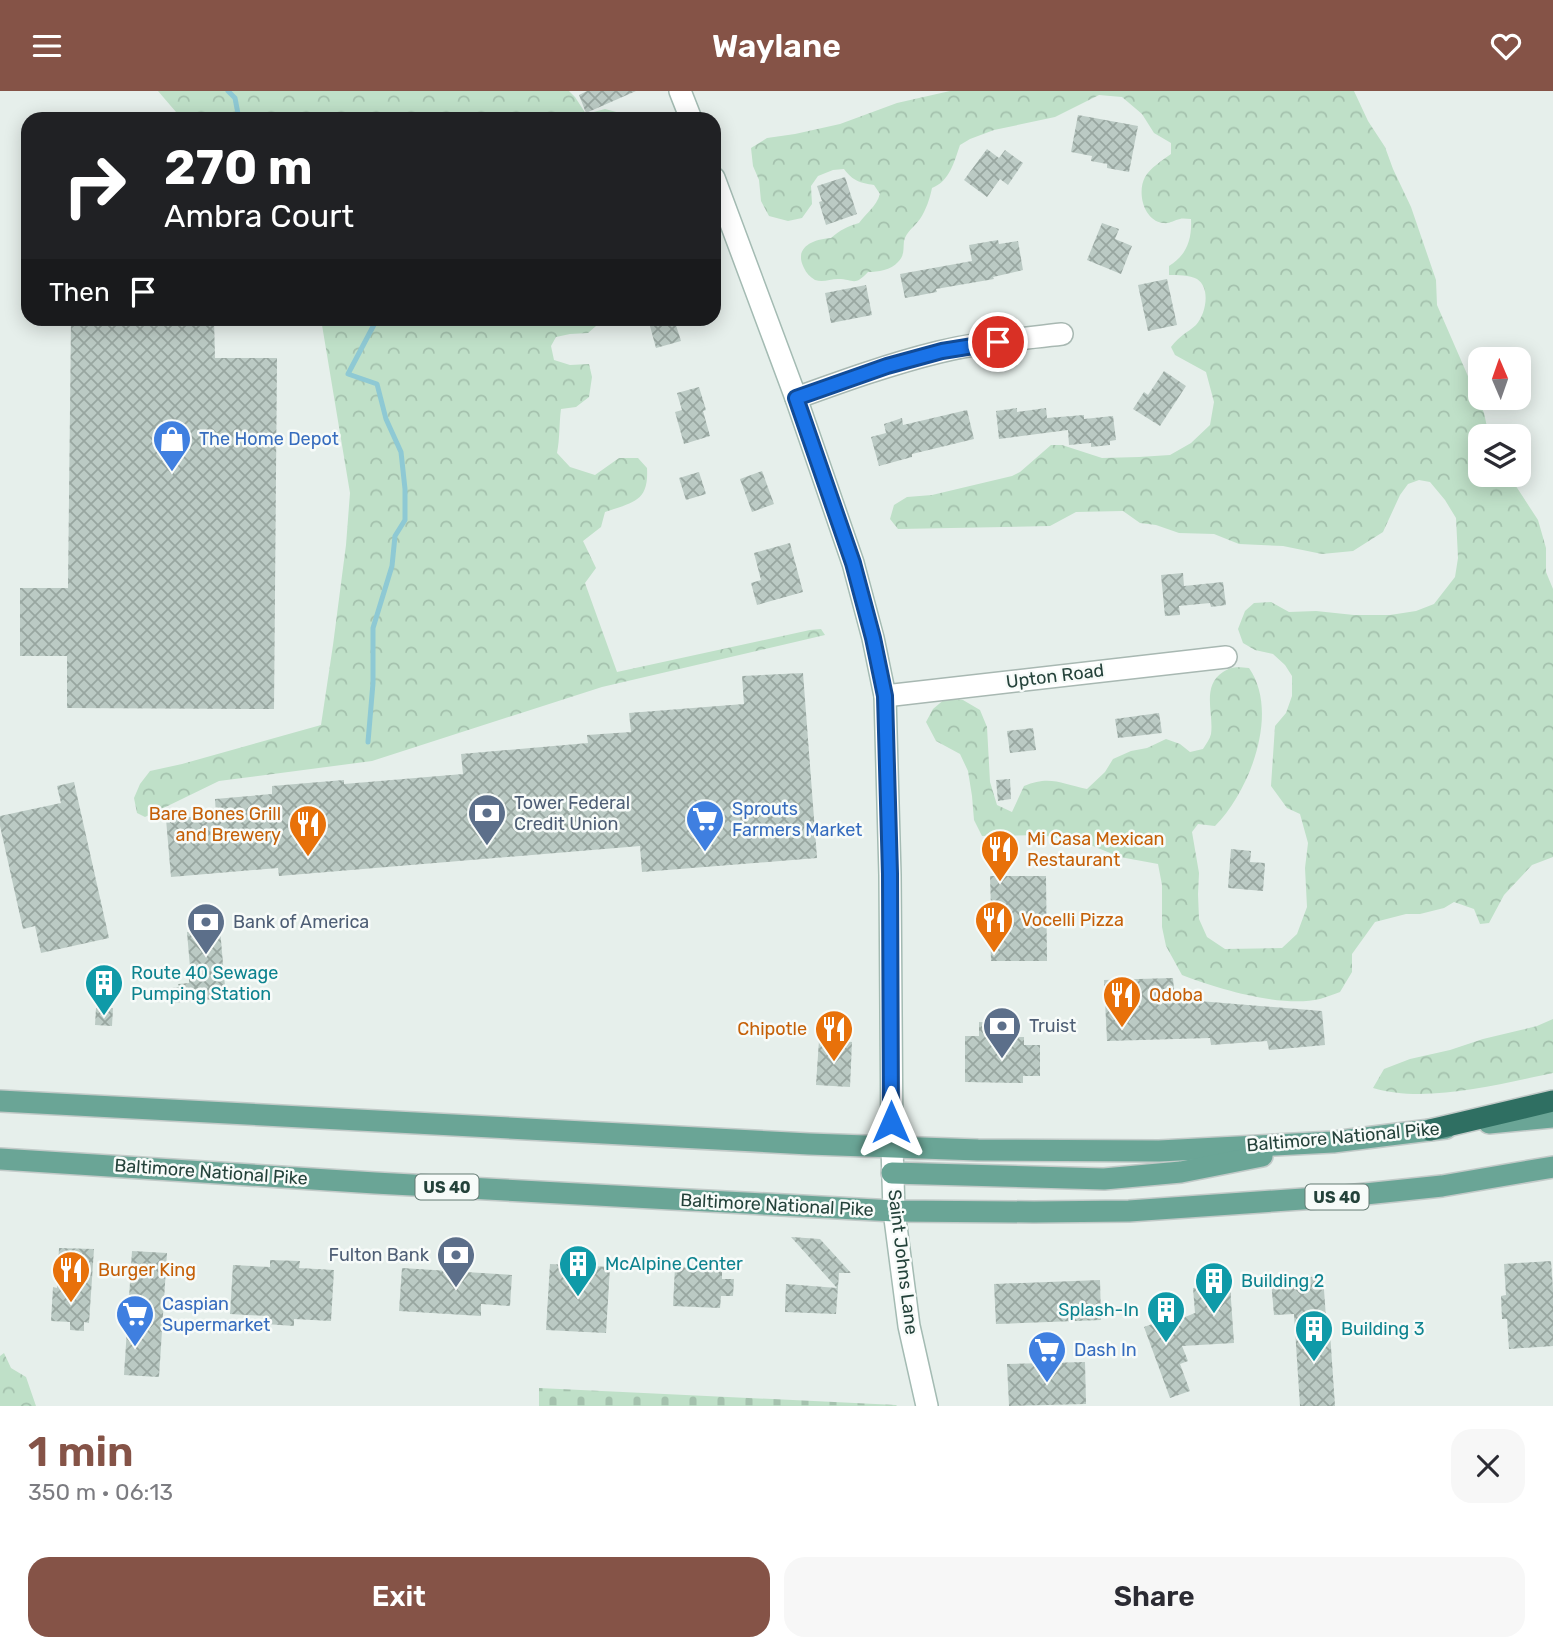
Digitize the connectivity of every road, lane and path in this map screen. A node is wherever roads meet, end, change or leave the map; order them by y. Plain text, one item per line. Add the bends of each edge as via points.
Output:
1 (680, 91) edge
2 (688, 112) edge
3 (721, 197) edge
4 (1062, 334) dead end
5 (796, 398) junction
6 (1226, 657) dead end
7 (885, 696) junction
8 (0, 1101) edge
9 (1553, 1101) edge
10 (1553, 1117) edge
11 (1430, 1130) junction
12 (1333, 1142) junction
13 (891, 1147) junction
14 (0, 1159) edge
15 (1553, 1167) edge
16 (892, 1173) junction
17 (894, 1211) junction
18 (927, 1406) edge

1 - 2 street
3 - 5 street, Saint Johns Lane
4 - 5 street via 942,351
5 - 7 street, Saint Johns Lane via 853,563
6 - 7 street, Upton Road
7 - 13 street, Saint Johns Lane
8 - 13 main road, Baltimore National Pike
9 - 11 highway
10 - 11 main road, Baltimore National Pike
11 - 12 main road, Baltimore National Pike
12 - 13 main road, Baltimore National Pike via 1159,1151
12 - 16 main road via 1181,1172 1104,1179
13 - 16 street, Saint Johns Lane
14 - 17 main road, Baltimore National Pike / US 40
15 - 17 main road, Baltimore National Pike / US 40 via 1442,1186 1204,1206 1129,1211
16 - 17 street, Saint Johns Lane
17 - 18 street, Saint Johns Lane via 909,1326

